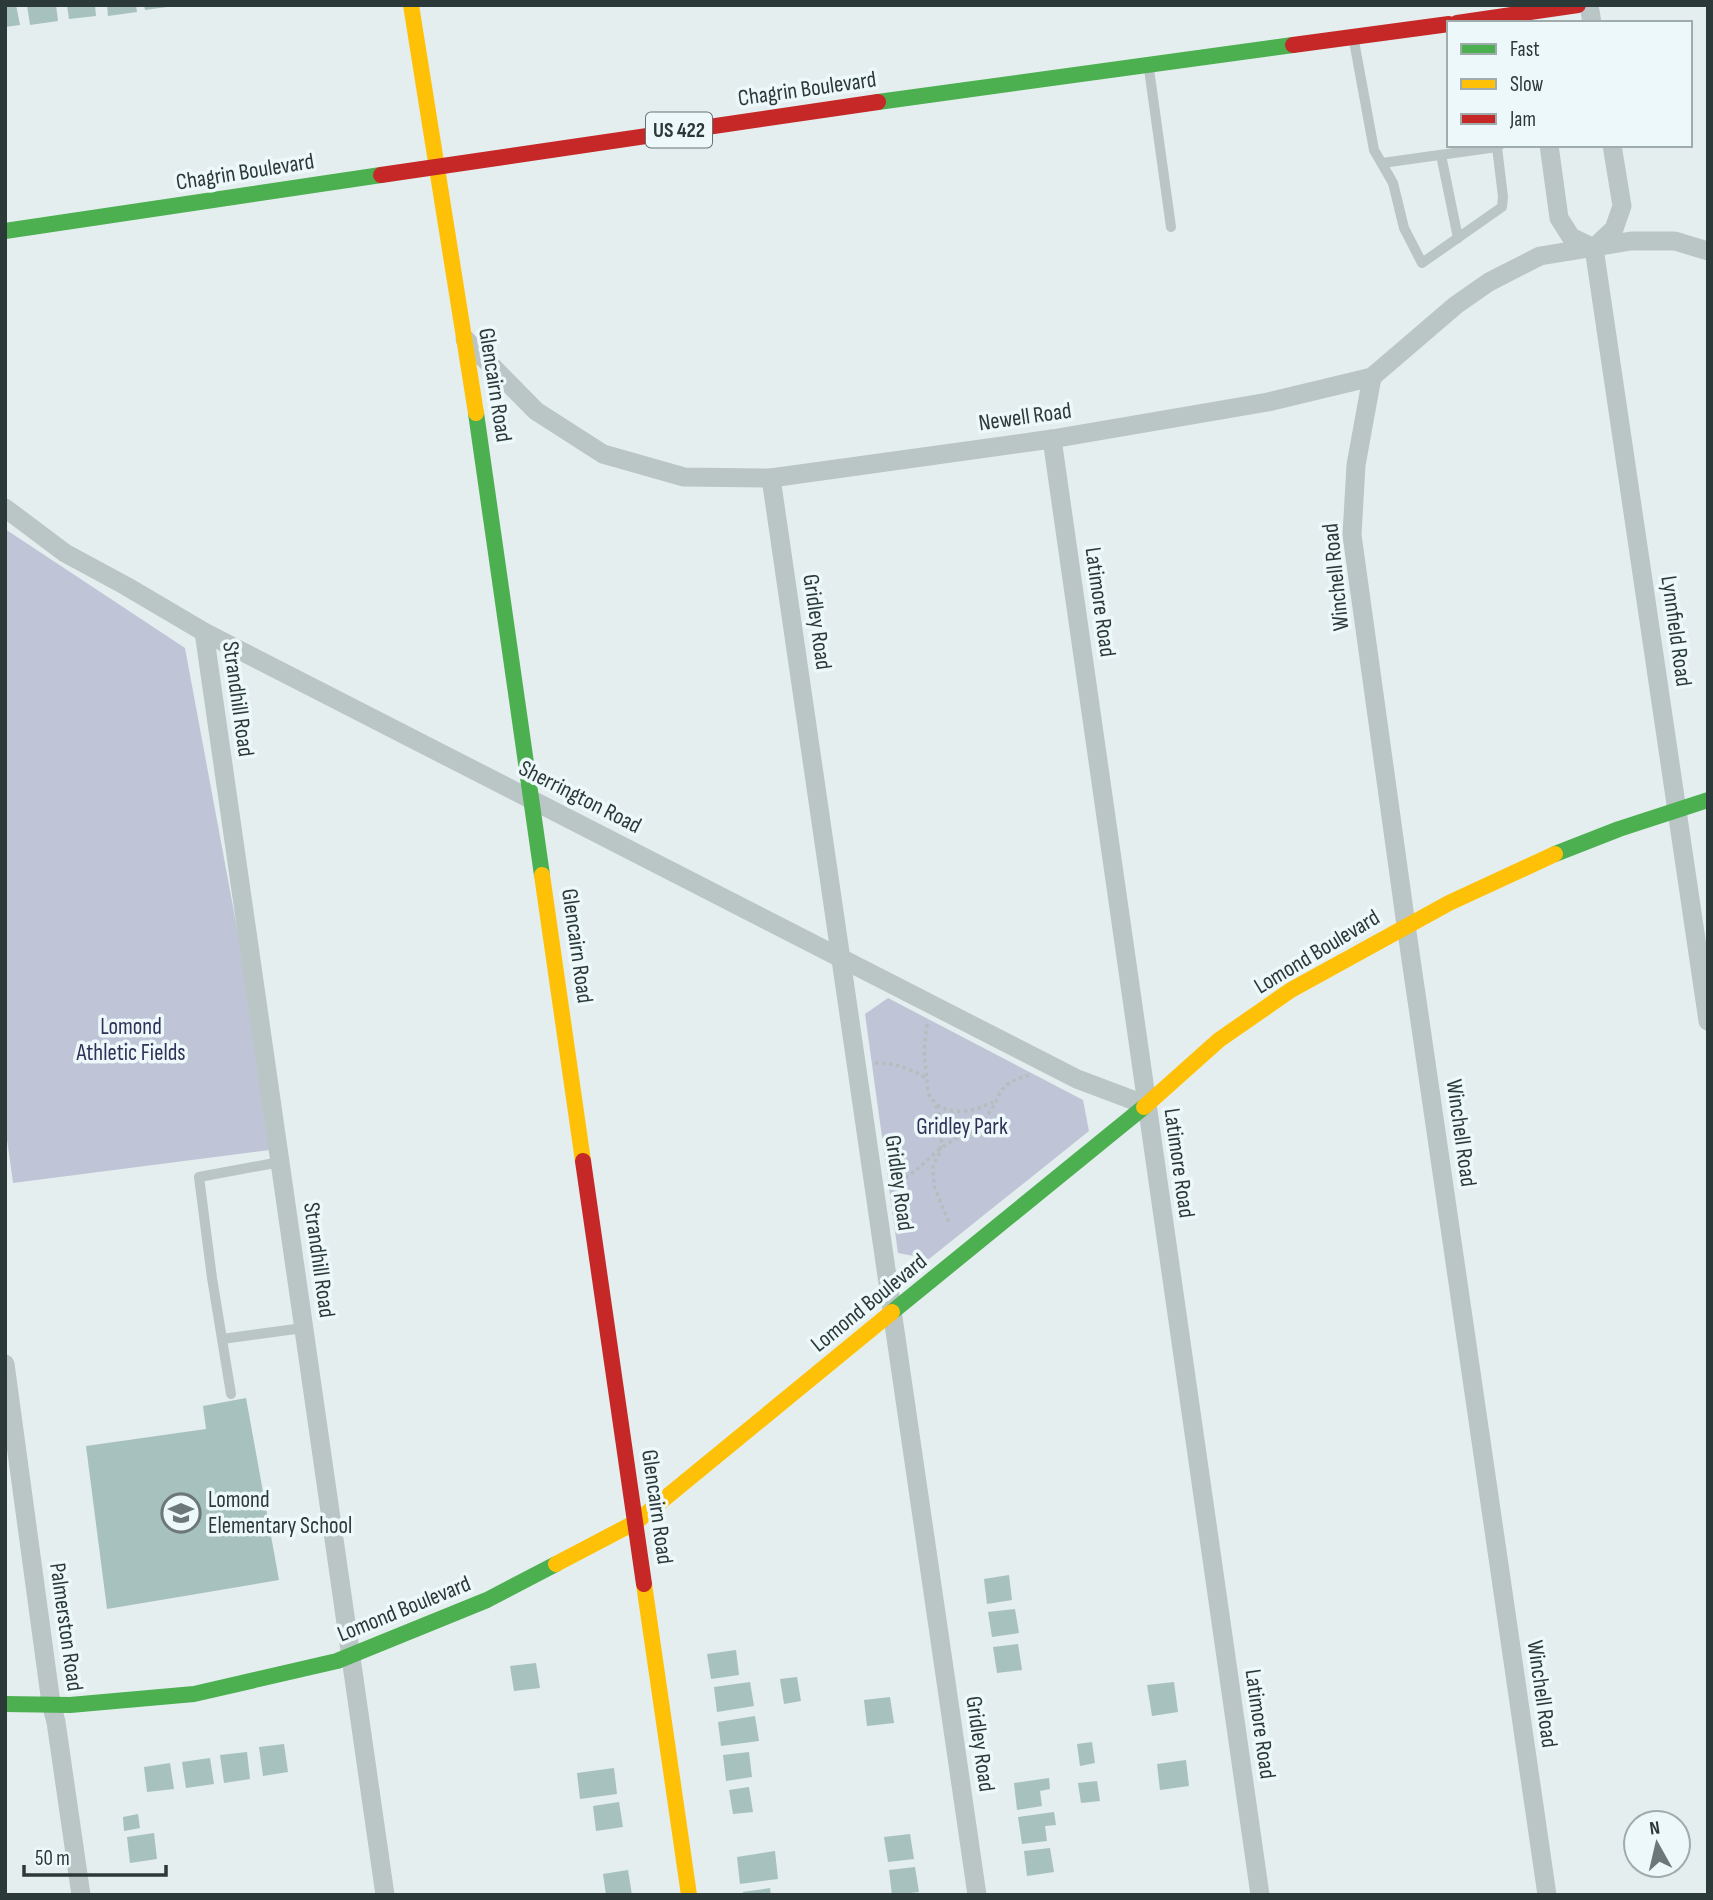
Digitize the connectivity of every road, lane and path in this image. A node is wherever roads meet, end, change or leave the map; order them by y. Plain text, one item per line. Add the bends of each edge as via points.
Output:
1 (411, 5) edge
2 (1578, 5) edge
3 (1530, 13) edge
4 (1472, 21) edge
5 (1447, 24) edge
6 (1353, 37) junction
7 (1149, 65) junction
8 (1492, 147) edge
9 (1498, 147) edge
10 (1549, 147) edge
11 (1612, 147) edge
12 (1441, 155) junction
13 (1382, 163) junction
14 (435, 166) junction
15 (1171, 227) dead end
16 (5, 231) edge
17 (1458, 238) junction
18 (1594, 248) junction
19 (1708, 251) edge
20 (465, 339) junction
21 (1372, 377) junction
22 (1052, 439) junction
23 (771, 478) junction
24 (5, 508) edge
25 (204, 632) junction
26 (533, 800) junction
27 (1708, 800) edge
28 (1677, 808) junction
29 (1406, 925) junction
30 (841, 957) junction
31 (1708, 1021) edge
32 (927, 1022) dead end
33 (874, 1063) dead end
34 (1029, 1074) dead end
35 (926, 1078) junction
36 (995, 1101) junction
37 (935, 1104) junction
38 (1146, 1105) junction
39 (941, 1148) junction
40 (280, 1162) junction
41 (892, 1183) dead end
42 (948, 1223) dead end
43 (893, 1313) junction
44 (303, 1328) junction
45 (222, 1339) junction
46 (5, 1364) edge
47 (230, 1394) dead end
48 (636, 1522) junction
49 (350, 1655) junction
50 (51, 1703) junction
51 (5, 1704) edge
52 (81, 1895) edge
53 (385, 1895) edge
54 (689, 1895) edge
55 (977, 1895) edge
56 (1260, 1895) edge
57 (1547, 1895) edge

1 - 14 street, Glencairn Road
2 - 3 street
3 - 4 street
5 - 6 street, Chagrin Boulevard / US 422
6 - 7 street, Chagrin Boulevard / US 422
6 - 13 lane via 1374,150
7 - 14 street, Chagrin Boulevard / US 422
7 - 15 lane
8 - 12 lane
9 - 17 lane via 1502,207
10 - 18 street via 1559,218 1571,237
11 - 18 street via 1622,206 1614,229
12 - 13 lane
12 - 17 lane
13 - 17 lane via 1393,183 1404,228 1423,263
14 - 16 street, Chagrin Boulevard / US 422
14 - 20 street, Glencairn Road
18 - 19 street, Newell Road via 1675,241
18 - 21 street, Newell Road via 1540,256 1489,282 1456,304
18 - 28 street, Lynnfield Road
20 - 23 street, Newell Road via 536,411 603,454 684,477
20 - 26 street, Glencairn Road
21 - 22 street, Newell Road via 1268,402
21 - 29 street, Winchell Road via 1356,465 1352,535
22 - 23 street, Newell Road
22 - 38 street, Latimore Road
23 - 30 street, Gridley Road
24 - 25 street, Sherrington Road via 65,553
25 - 26 street, Sherrington Road
25 - 40 street, Strandhill Road
26 - 30 street, Sherrington Road
26 - 48 street, Glencairn Road
27 - 28 street, Lomond Boulevard
28 - 29 street, Lomond Boulevard via 1521,867
28 - 31 street, Lynnfield Road
29 - 38 street, Lomond Boulevard via 1299,984 1220,1040
29 - 57 street, Winchell Road
30 - 38 street, Sherrington Road via 1077,1079
30 - 43 street, Gridley Road
32 - 35 path
33 - 35 path via 911,1069
34 - 36 path via 1003,1086
35 - 37 path
36 - 37 path via 974,1111
36 - 39 path via 971,1131
37 - 39 path via 943,1124
38 - 43 street, Lomond Boulevard
38 - 56 street, Latimore Road
39 - 41 path via 908,1178
39 - 42 path via 933,1165 934,1186
40 - 44 street, Strandhill Road
40 - 45 lane via 199,1177
43 - 48 street, Lomond Boulevard
43 - 55 street, Gridley Road
44 - 45 lane
44 - 49 street, Strandhill Road
45 - 47 lane
46 - 50 street, Palmerston Road
48 - 49 street, Lomond Boulevard via 486,1600
48 - 54 street, Glencairn Road
49 - 50 street, Lomond Boulevard via 194,1694
49 - 53 street, Strandhill Road
50 - 51 street, Lomond Boulevard
50 - 52 street, Palmerston Road

